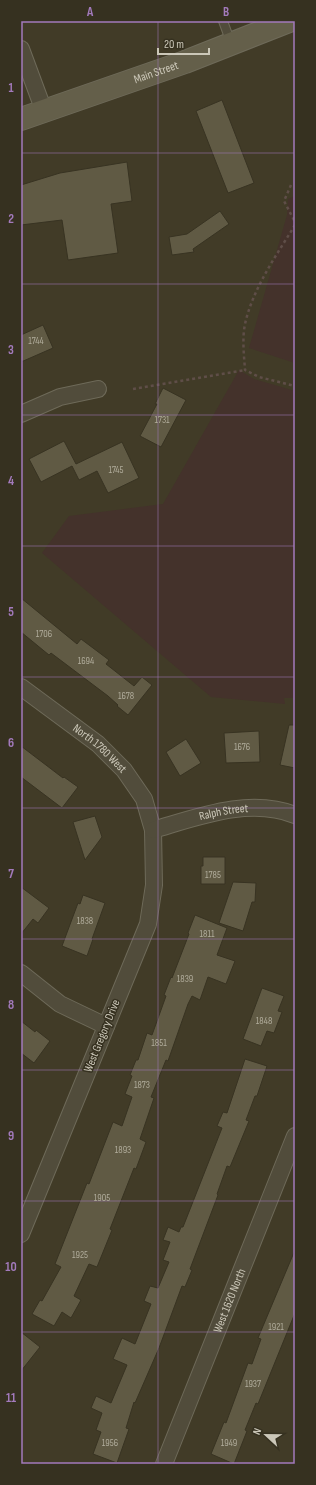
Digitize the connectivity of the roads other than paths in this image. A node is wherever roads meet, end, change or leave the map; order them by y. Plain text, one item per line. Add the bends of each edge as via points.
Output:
1 (222, 21) edge
2 (289, 21) edge
3 (232, 44) junction
4 (21, 49) edge
5 (44, 111) junction
6 (21, 119) edge
7 (98, 389) dead end
8 (21, 414) edge
9 (21, 688) edge
10 (295, 815) edge
11 (153, 830) junction
12 (21, 973) edge
13 (106, 1026) junction
14 (295, 1136) edge
15 (21, 1234) edge
16 (164, 1464) edge

1 - 3 lane
2 - 3 main road, Main Street
3 - 5 main road, Main Street
4 - 5 street
5 - 6 main road, Main Street
7 - 8 street via 60,398
9 - 11 street, North 1780 West via 98,744 124,770 144,800
10 - 11 street, Ralph Street via 285,811 252,807 218,811
11 - 13 street, West Gregory Drive via 154,885 148,924
12 - 13 street via 60,1004
13 - 15 street, West Gregory Drive
14 - 16 street, West 1620 North

